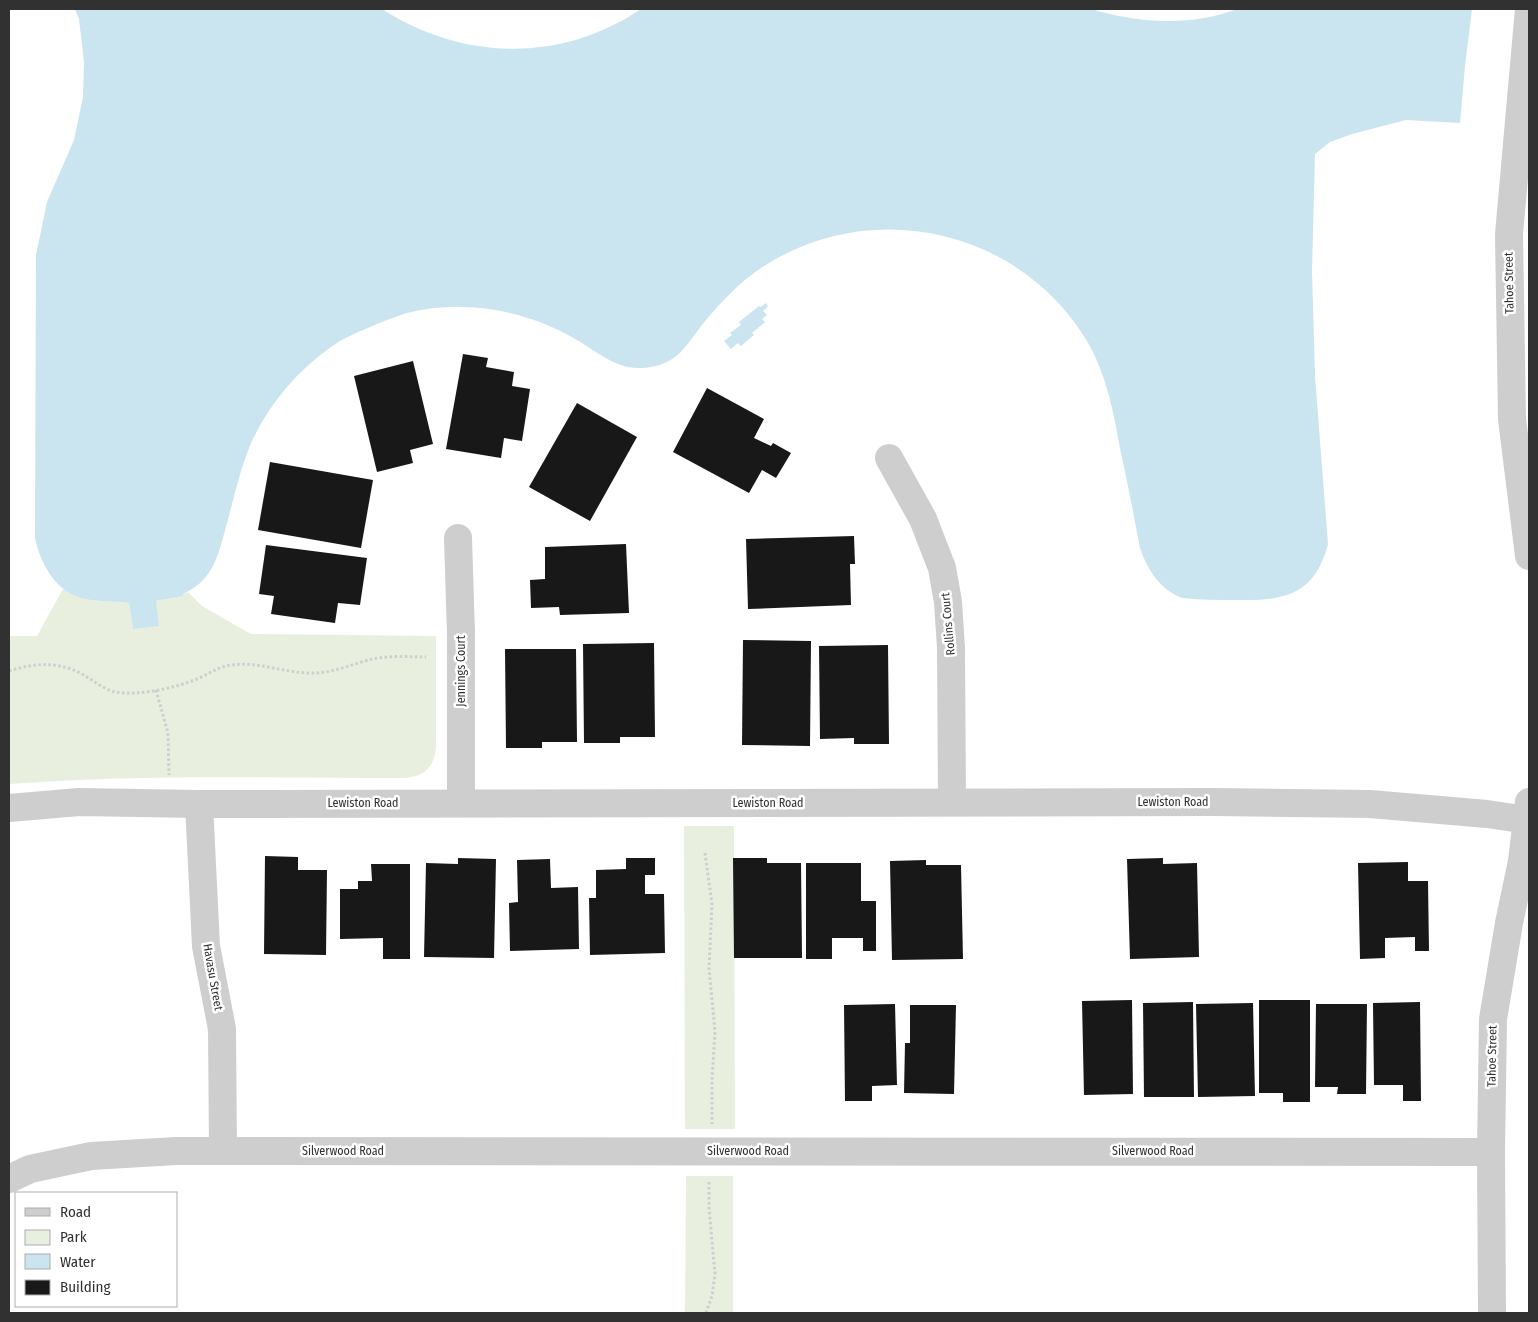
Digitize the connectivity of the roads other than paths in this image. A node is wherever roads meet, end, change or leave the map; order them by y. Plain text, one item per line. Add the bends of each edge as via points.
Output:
1 (1529, 9) edge
2 (889, 458) dead end
3 (458, 538) dead end
4 (1529, 556) edge
5 (952, 802) junction
6 (461, 803) junction
7 (199, 804) junction
8 (9, 808) edge
9 (1528, 811) edge
10 (223, 1151) junction
11 (1491, 1152) junction
12 (9, 1179) edge
13 (1492, 1313) edge

1 - 4 street, Tahoe Street via 1509,234 1512,419
2 - 5 street, Rollins Court via 923,518 942,568 951,648
3 - 6 street, Jennings Court
5 - 6 street, Lewiston Road
5 - 9 street, Lewiston Road via 1370,804 1487,814
6 - 7 street, Lewiston Road
7 - 8 street, Lewiston Road via 79,802
7 - 10 street, Havasu Street via 206,946 222,1029
9 - 11 street, Tahoe Street via 1522,861 1492,1019
10 - 11 street, Silverwood Road
10 - 12 street, Silverwood Road via 91,1156 30,1169
11 - 13 street, Tahoe Street

